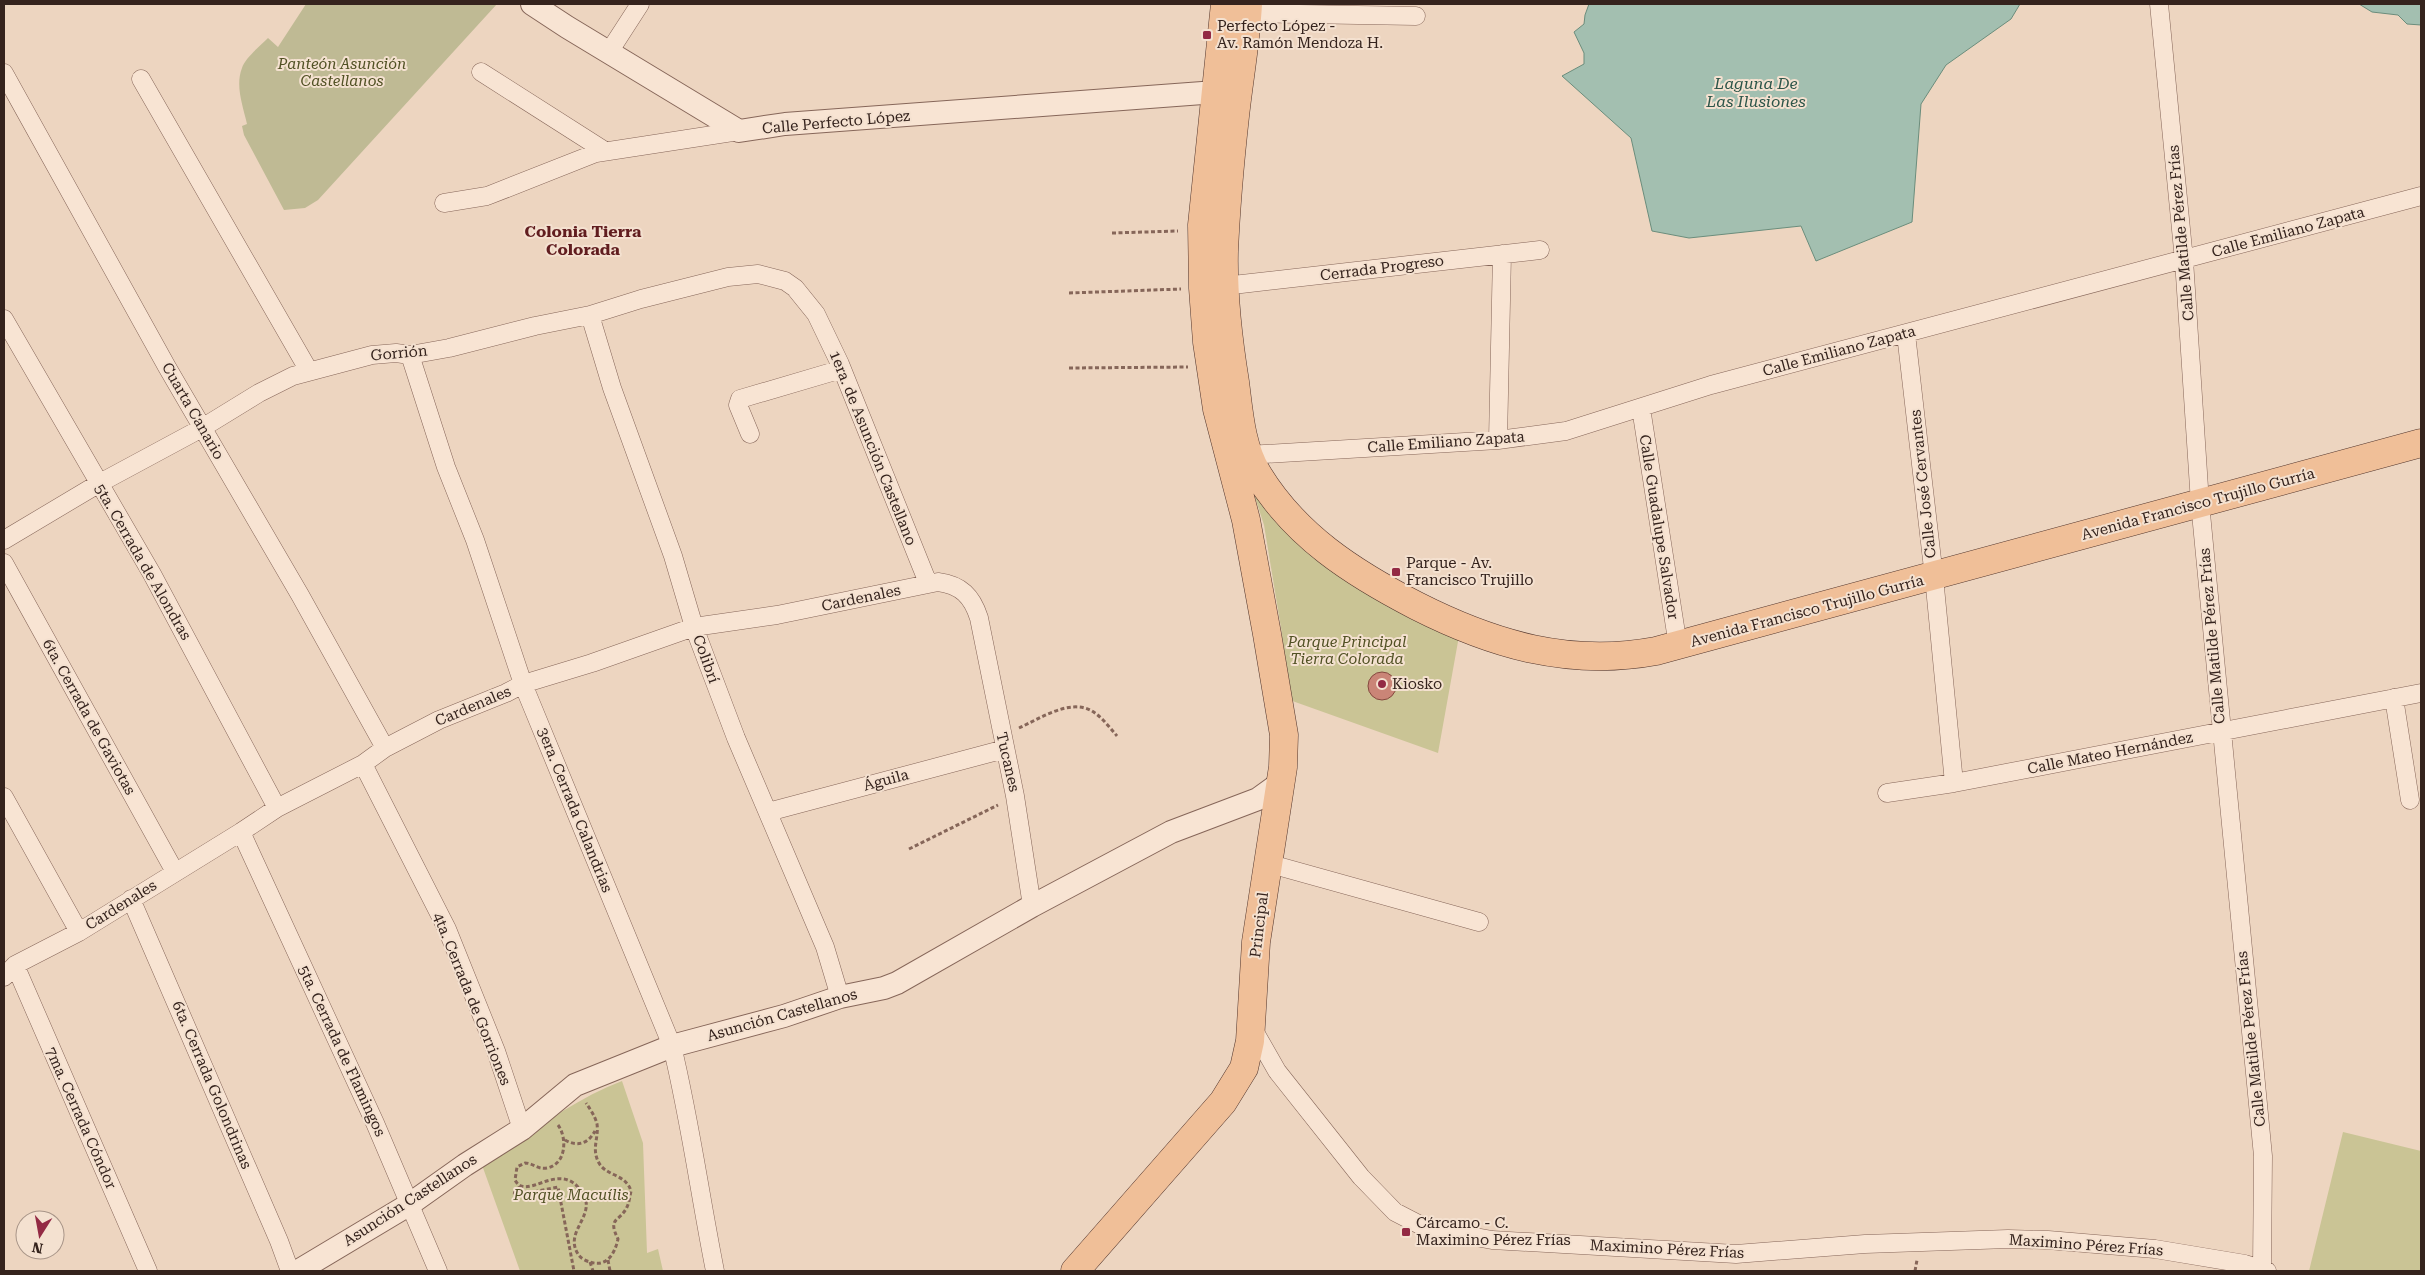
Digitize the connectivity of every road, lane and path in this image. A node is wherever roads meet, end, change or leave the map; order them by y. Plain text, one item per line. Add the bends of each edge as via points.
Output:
1 (532, 4) edge
2 (640, 4) edge
3 (2159, 4) edge
4 (1240, 7) edge
5 (1416, 16) dead end
6 (609, 52) junction
7 (481, 72) dead end
8 (4, 73) edge
9 (141, 79) dead end
10 (1227, 92) junction
11 (739, 131) junction
12 (605, 151) junction
13 (2421, 196) edge
14 (444, 203) dead end
15 (1202, 231) junction
16 (1112, 233) dead end
17 (1540, 250) dead end
18 (1502, 254) junction
19 (2184, 260) junction
20 (1214, 287) junction
21 (1069, 293) dead end
22 (816, 314) joint
23 (590, 315) junction
24 (4, 319) edge
25 (1906, 334) junction
26 (410, 355) junction
27 (1210, 367) junction
28 (1069, 368) dead end
29 (842, 369) junction
30 (309, 371) junction
31 (1641, 408) junction
32 (202, 428) junction
33 (750, 434) dead end
34 (1498, 440) junction
35 (2421, 443) edge
36 (1248, 455) junction
37 (98, 484) junction
38 (2200, 503) junction
39 (1282, 510) junction
40 (1246, 520) junction
41 (4, 540) edge
42 (4, 563) edge
43 (1934, 577) junction
44 (928, 583) junction
45 (979, 618) joint
46 (694, 627) junction
47 (1678, 646) junction
48 (523, 684) junction
49 (2421, 693) edge
50 (2394, 698) junction
51 (2221, 732) junction
52 (1117, 736) dead end
53 (1003, 742) junction
54 (385, 748) junction
55 (363, 764) junction
56 (1280, 783) junction
57 (1954, 783) junction
58 (1887, 793) dead end
59 (1015, 796) junction
60 (4, 797) edge
61 (2410, 800) dead end
62 (277, 808) junction
63 (768, 812) junction
64 (242, 832) junction
65 (909, 850) dead end
66 (1267, 864) junction
67 (174, 872) junction
68 (131, 899) junction
69 (1032, 906) junction
70 (1479, 922) dead end
71 (78, 932) junction
72 (9, 971) edge
73 (840, 997) junction
74 (1251, 1026) junction
75 (672, 1046) junction
76 (575, 1085) junction
77 (547, 1110) junction
78 (522, 1128) junction
79 (597, 1129) junction
80 (565, 1140) junction
81 (520, 1187) junction
82 (410, 1204) junction
83 (608, 1260) junction
84 (590, 1262) junction
85 (2264, 1270) edge
86 (148, 1271) edge
87 (290, 1271) edge
88 (298, 1271) edge
89 (438, 1271) edge
90 (574, 1271) edge
91 (594, 1271) edge
92 (610, 1271) edge
93 (715, 1271) edge
94 (1075, 1271) edge

1 - 6 street
2 - 6 street
3 - 19 street, Calle Matilde Pérez Frías
4 - 5 street
4 - 10 main road
6 - 11 street
7 - 12 street
8 - 32 street, Cuarta Canario
9 - 30 street
10 - 11 street, Calle Perfecto López via 785,124
10 - 15 main road
10 - 20 main road via 1226,212
11 - 12 street, Calle Perfecto López
12 - 14 street, Calle Perfecto López via 488,196
13 - 19 street, Calle Emiliano Zapata
15 - 16 path
15 - 20 main road
17 - 18 street, Cerrada Progreso
18 - 20 street, Cerrada Progreso
18 - 34 street
19 - 25 street, Calle Emiliano Zapata
19 - 38 street, Calle Matilde Pérez Frías
20 - 21 path
20 - 27 main road, Principal
20 - 36 main road, Avenida Francisco Trujillo Gurría
22 - 23 street, Gorrión via 785,281 758,274 728,277
22 - 29 street, 1era. de Asunción Castellano
23 - 26 street, Gorrión
23 - 46 street, Colibrí via 612,388 673,556
24 - 37 street, 5ta. Cerrada de Alondras
25 - 31 street, Calle Emiliano Zapata via 1711,385
25 - 43 street, Calle José Cervantes
26 - 30 street, Gorrión via 372,355
26 - 48 street, 3era. Cerrada Calandrias
27 - 28 path
27 - 40 main road, Principal via 1217,408
29 - 33 street via 740,399 738,405
29 - 44 street, 1era. de Asunción Castellano
30 - 32 street, Gorrión via 276,383
31 - 34 street, Calle Emiliano Zapata via 1566,431
31 - 47 street, Calle Guadalupe Salvador
32 - 37 street, Gorrión
32 - 54 street, Cuarta Canario
34 - 36 street, Calle Emiliano Zapata
35 - 38 main road, Avenida Francisco Trujillo Gurría
36 - 39 main road, Avenida Francisco Trujillo Gurría
37 - 41 street, Gorrión
37 - 62 street, 5ta. Cerrada de Alondras via 152,574
38 - 43 main road, Avenida Francisco Trujillo Gurría
38 - 51 street, Calle Matilde Pérez Frías
39 - 40 main road via 1262,504 1252,510
39 - 47 main road, Avenida Francisco Trujillo Gurría via 1323,548 1368,579 1431,613 1494,639 1588,658 1635,655
40 - 56 main road, Principal via 1284,735
42 - 67 street, 6ta. Cerrada de Gaviotas
43 - 47 main road, Avenida Francisco Trujillo Gurría
43 - 57 street, Calle José Cervantes
44 - 45 street, Cardenales via 943,582 959,587 972,601
44 - 46 street, Cardenales via 777,614
45 - 53 street, Tucanes
46 - 48 street, Cardenales
46 - 63 street, Colibrí
48 - 54 street, Cardenales via 439,720
48 - 75 street, 3era. Cerrada Calandrias
49 - 50 street, Calle Mateo Hernández
50 - 51 street, Calle Mateo Hernández
50 - 61 street
51 - 57 street, Calle Mateo Hernández
51 - 85 street, Calle Matilde Pérez Frías via 2263,1156
52 - 53 path via 1093,712 1078,706 1066,708
53 - 59 street, Tucanes
53 - 63 street, Águila
54 - 55 street, Cardenales
55 - 62 street, Cardenales
55 - 78 street, 4ta. Cerrada de Gorriones via 447,928 496,1051
56 - 66 main road, Principal
56 - 69 street, Asunción Castellanos via 1258,799 1171,832
57 - 58 street, Calle Mateo Hernández
59 - 65 path
59 - 69 street, Tucanes
60 - 71 street
62 - 64 street, Cardenales
63 - 73 street, Colibrí via 825,947
64 - 67 street, Cardenales
64 - 82 street, 5ta. Cerrada de Flamingos
66 - 70 street
66 - 74 main road, Principal via 1254,968
67 - 68 street, Cardenales
68 - 71 street, Cardenales
68 - 87 street, 6ta. Cerrada Golondrinas
69 - 73 street, Asunción Castellanos via 896,983
71 - 72 street, Cardenales
72 - 86 street, 7ma. Cerrada Cóndor
73 - 75 street, Asunción Castellanos via 784,1016
74 - 85 street, Maximino Pérez Frías via 1287,1084 1383,1202 1411,1221 1442,1232 1492,1240 1736,1254 1865,1244 2048,1240 2155,1249
74 - 94 main road, Principal via 1244,1068 1232,1090
75 - 76 street, Asunción Castellanos
75 - 93 street, 3era. Cerrada Calandrias
76 - 77 street, Asunción Castellanos
76 - 79 path via 595,1119
77 - 78 street, Asunción Castellanos
77 - 80 path
78 - 82 street, Asunción Castellanos
79 - 80 path via 580,1144
79 - 83 path via 594,1144 598,1160 605,1170 620,1177 631,1191 627,1207 615,1221 618,1239
80 - 81 path via 555,1165 539,1168 524,1163 517,1167 514,1176
81 - 84 path via 530,1188 559,1178 577,1186 584,1198 586,1212 574,1241 578,1254
81 - 90 path via 514,1190 514,1196 558,1187
82 - 88 street, Asunción Castellanos
82 - 89 street, 5ta. Cerrada de Flamingos
83 - 84 path
83 - 92 path
84 - 91 path

